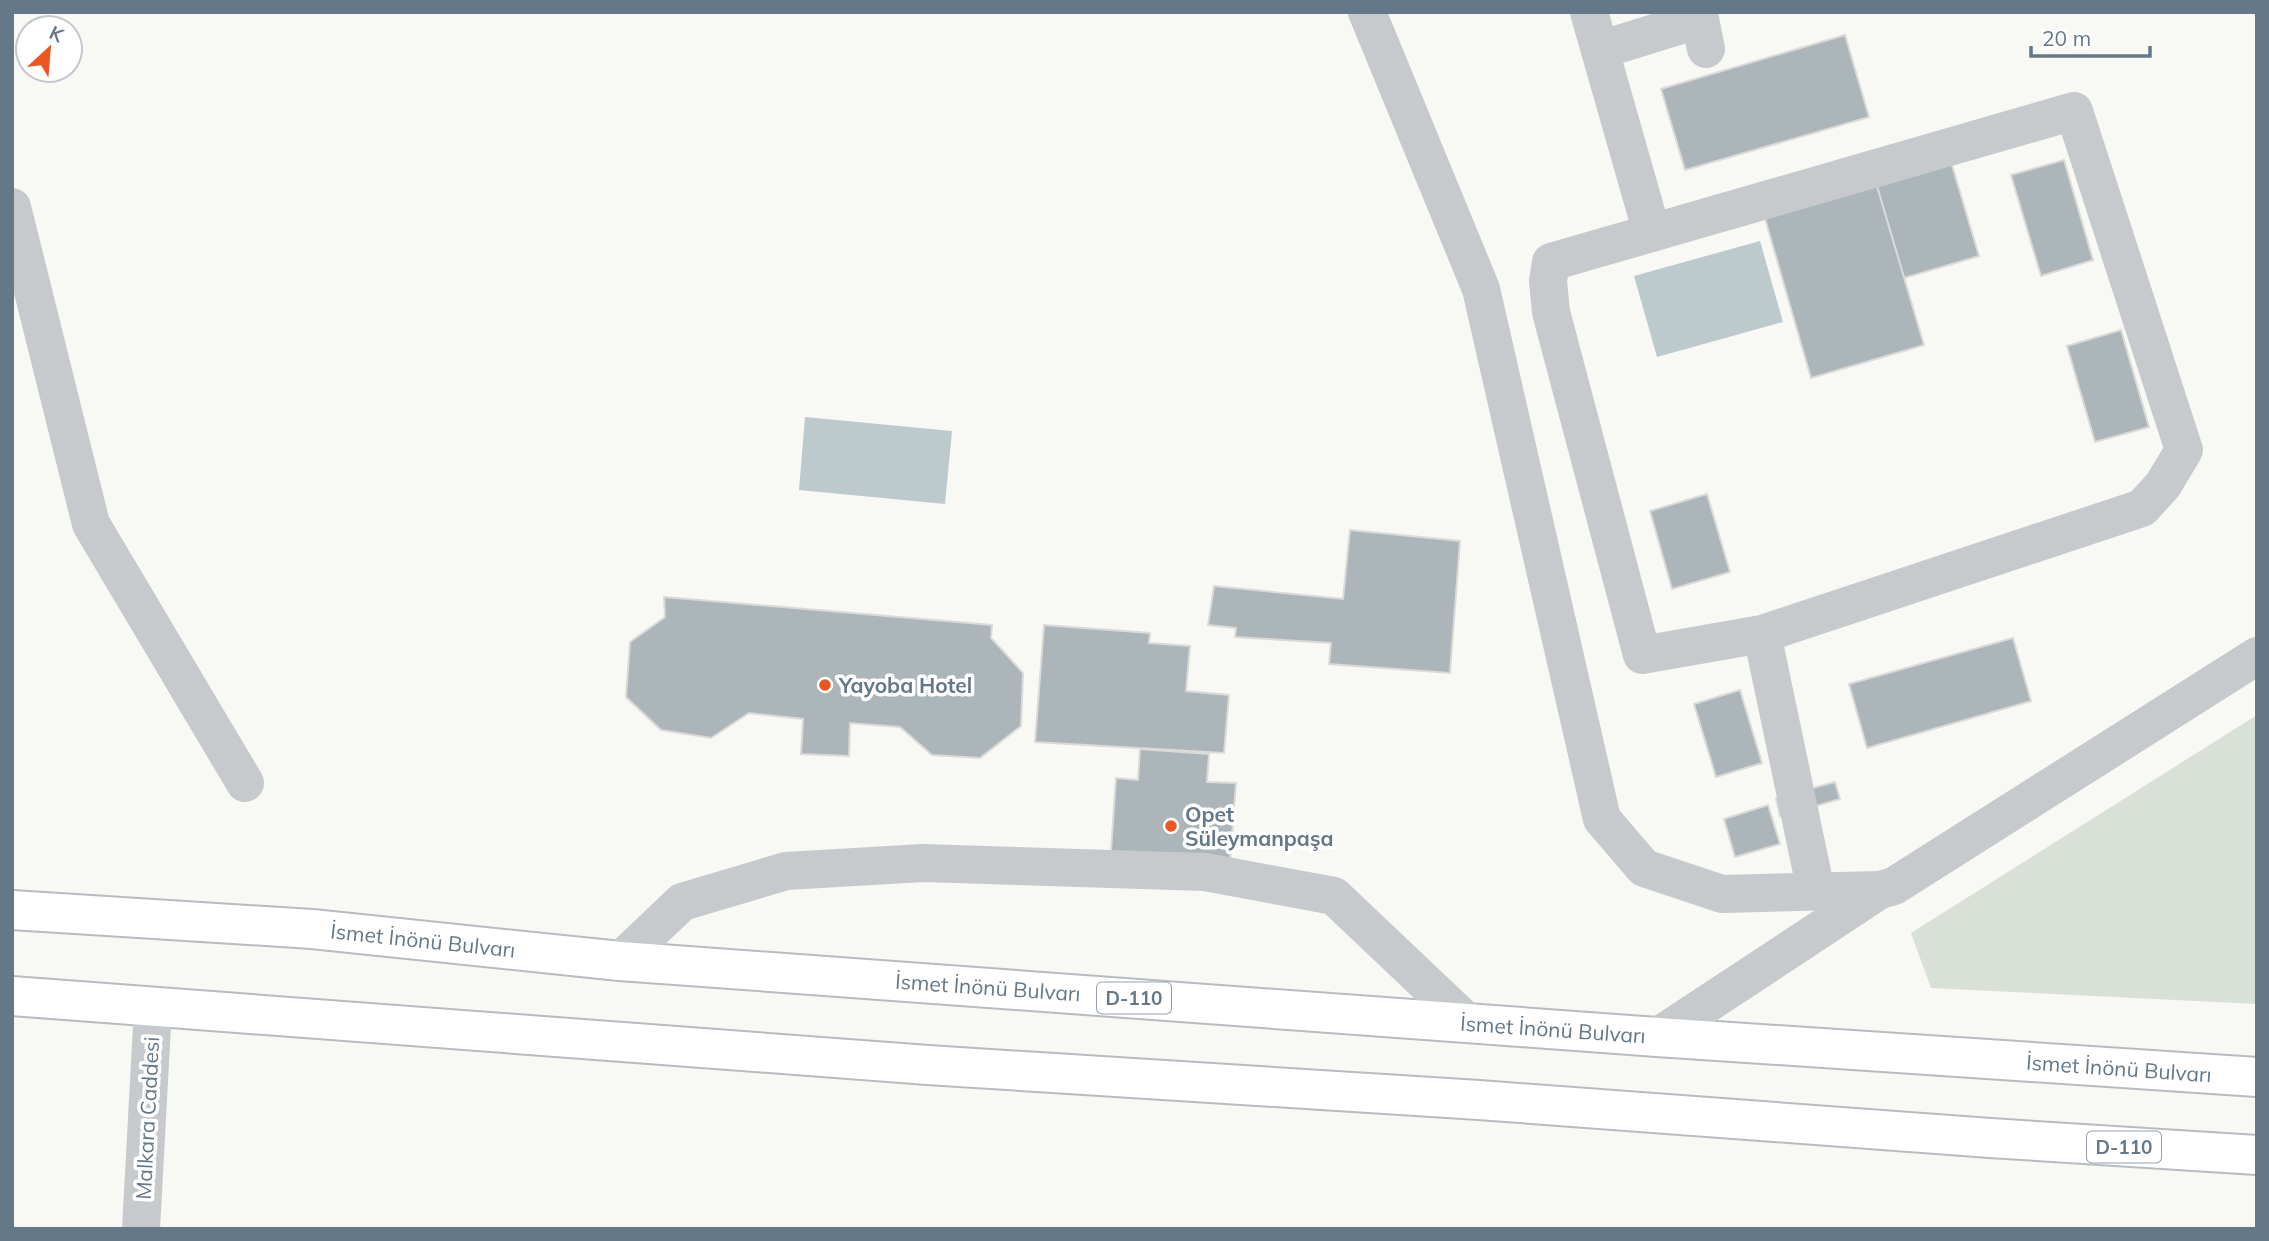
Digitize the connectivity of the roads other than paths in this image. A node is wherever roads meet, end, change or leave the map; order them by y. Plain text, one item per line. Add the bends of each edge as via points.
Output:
1 (1367, 12) edge
2 (1589, 12) edge
3 (1706, 49) dead end
4 (1600, 50) junction
5 (12, 206) edge
6 (1652, 233) junction
7 (1762, 635) junction
8 (2257, 656) edge
9 (245, 783) dead end
10 (1880, 890) junction
11 (1816, 891) junction
12 (12, 911) edge
13 (620, 961) junction
14 (12, 996) edge
15 (153, 1007) junction
16 (1468, 1023) junction
17 (1657, 1037) junction
18 (2257, 1077) edge
19 (2257, 1155) edge
20 (141, 1229) edge

1 - 11 street via 1481,289 1602,819 1644,868 1722,894
2 - 4 street
3 - 4 street via 1700,19
4 - 6 street
5 - 9 street via 91,524
6 - 7 street via 1551,262 1548,281 1550,312 1642,655
6 - 7 street via 2074,111 2184,450 2163,485 2142,508
7 - 11 street
8 - 10 street via 1894,887
10 - 11 street
10 - 17 street
12 - 13 highway, İsmet İnönü Bulvarı / D-110 via 312,929
13 - 16 highway, İsmet İnönü Bulvarı / D-110
13 - 16 street via 682,902 786,872 923,863 1205,872 1334,896
14 - 15 highway, D-110
15 - 19 highway, D-110
15 - 20 street, Malkara Caddesi
16 - 17 highway, İsmet İnönü Bulvarı / D-110
17 - 18 highway, İsmet İnönü Bulvarı / D-110

